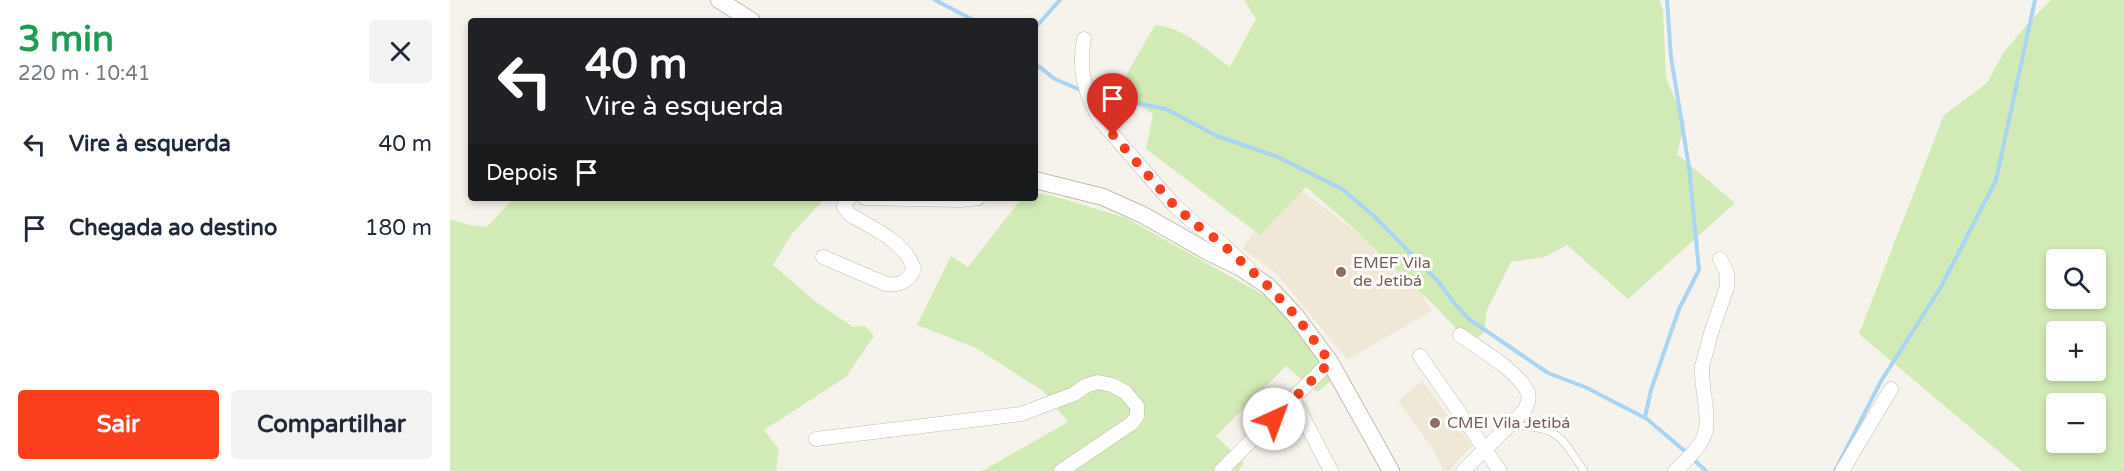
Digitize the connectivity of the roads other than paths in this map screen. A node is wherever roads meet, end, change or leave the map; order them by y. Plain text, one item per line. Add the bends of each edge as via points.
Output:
1 (719, 0) edge
2 (747, 18) edge
3 (1084, 39) dead end
4 (1038, 181) edge
5 (846, 201) edge
6 (823, 257) dead end
7 (1720, 258) dead end
8 (1268, 286) junction
9 (1460, 335) dead end
10 (1420, 356) dead end
11 (1330, 362) junction
12 (1891, 389) dead end
13 (1293, 398) junction
14 (1511, 425) junction
15 (816, 439) dead end
16 (1485, 448) junction
17 (1061, 471) edge
18 (1221, 471) edge
19 (1331, 471) edge
20 (1391, 471) edge
21 (1463, 471) edge
22 (1500, 471) edge
23 (1584, 471) edge
24 (1675, 471) edge
25 (1843, 471) edge

1 - 2 street
3 - 8 street via 1084,88 1101,121 1173,204
4 - 8 street via 1103,197 1143,215
5 - 6 street via 844,207 849,214 910,256 914,269 909,278 897,285 886,284
7 - 24 street via 1728,280 1702,367 1706,429 1695,450
8 - 11 street
9 - 14 street via 1512,373 1528,394 1524,411
10 - 16 street
11 - 13 street
11 - 20 street
12 - 25 street
13 - 18 street
13 - 19 street
14 - 16 street
14 - 23 lane via 1538,427 1556,434
15 - 17 street via 1021,414 1098,382 1125,392 1137,406 1137,416
16 - 21 street
16 - 22 street

